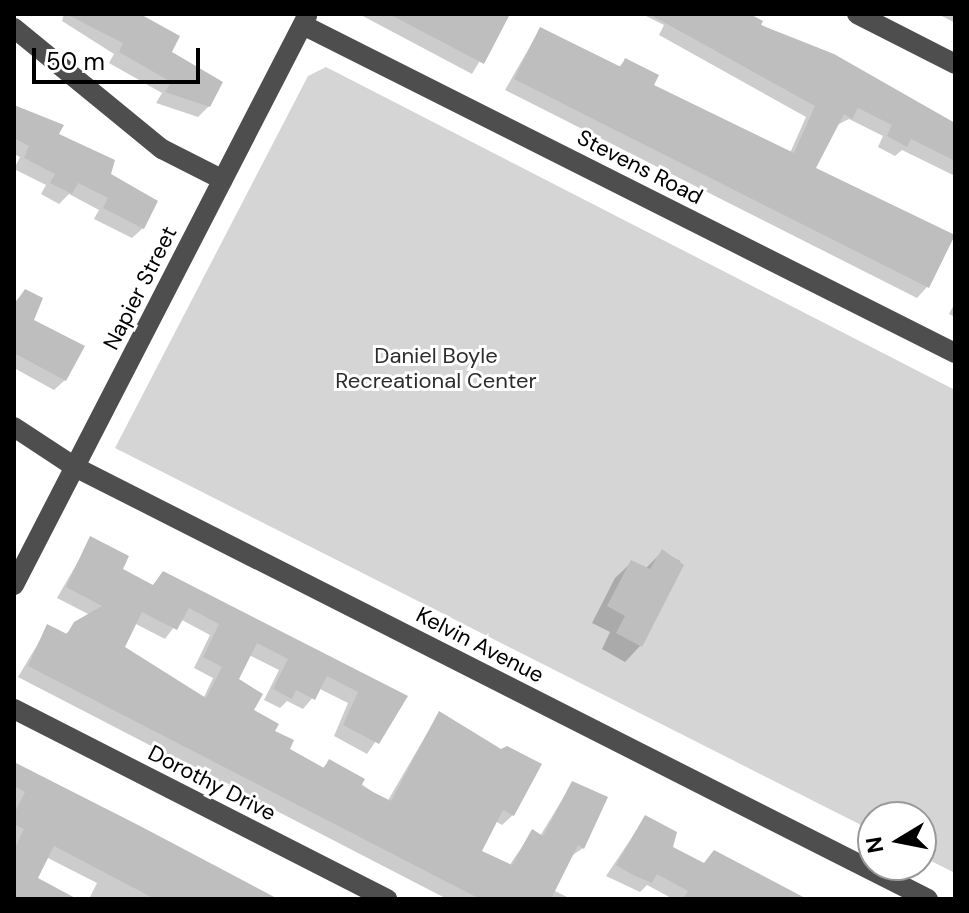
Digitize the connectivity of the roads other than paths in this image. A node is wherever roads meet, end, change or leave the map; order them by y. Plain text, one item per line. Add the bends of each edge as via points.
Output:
1 (857, 14) edge
2 (306, 19) edge
3 (14, 28) edge
4 (955, 64) edge
5 (223, 180) junction
6 (955, 353) edge
7 (14, 427) edge
8 (75, 467) junction
9 (14, 585) edge
10 (14, 709) edge
11 (387, 899) edge
12 (928, 899) edge

1 - 4 street
2 - 5 street, Napier Street
2 - 6 street, Stevens Road
3 - 5 street via 162,149
5 - 8 street, Napier Street
7 - 8 street, Kelvin Avenue
8 - 9 street, Napier Street
8 - 12 street, Kelvin Avenue
10 - 11 street, Dorothy Drive

